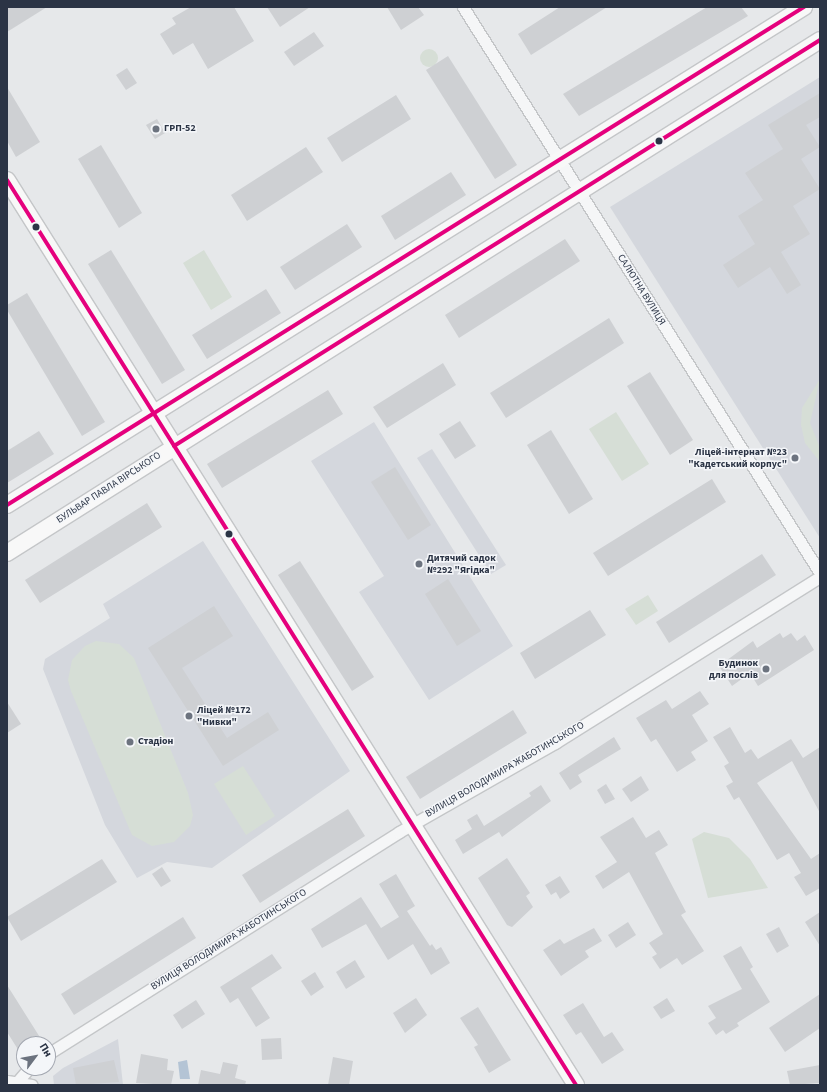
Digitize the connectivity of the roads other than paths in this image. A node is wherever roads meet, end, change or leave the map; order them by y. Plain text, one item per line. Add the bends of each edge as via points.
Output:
1 (463, 7) edge
2 (804, 7) edge
3 (820, 40) edge
4 (559, 159) junction
5 (7, 180) edge
6 (580, 192) junction
7 (154, 414) junction
8 (174, 446) junction
9 (7, 505) edge
10 (7, 553) edge
11 (820, 573) edge
12 (820, 577) edge
13 (412, 825) junction
14 (56, 1049) edge
15 (12, 1081) edge
16 (32, 1085) edge
17 (576, 1085) edge

1 - 4 street, САЛЮТНА ВУЛИЦЯ
2 - 4 street
3 - 6 street, БУЛЬВАР ПАВЛА ВІРСЬКОГО
4 - 6 street, САЛЮТНА ВУЛИЦЯ
4 - 7 street
5 - 7 street
6 - 8 street, БУЛЬВАР ПАВЛА ВІРСЬКОГО
6 - 11 street, САЛЮТНА ВУЛИЦЯ
7 - 8 street
7 - 9 street
8 - 10 street, БУЛЬВАР ПАВЛА ВІРСЬКОГО
8 - 13 street
12 - 13 street, ВУЛИЦЯ ВОЛОДИМИРА ЖАБОТИНСЬКОГО via 555,743
13 - 14 street, ВУЛИЦЯ ВОЛОДИМИРА ЖАБОТИНСЬКОГО
13 - 17 street
15 - 16 street

